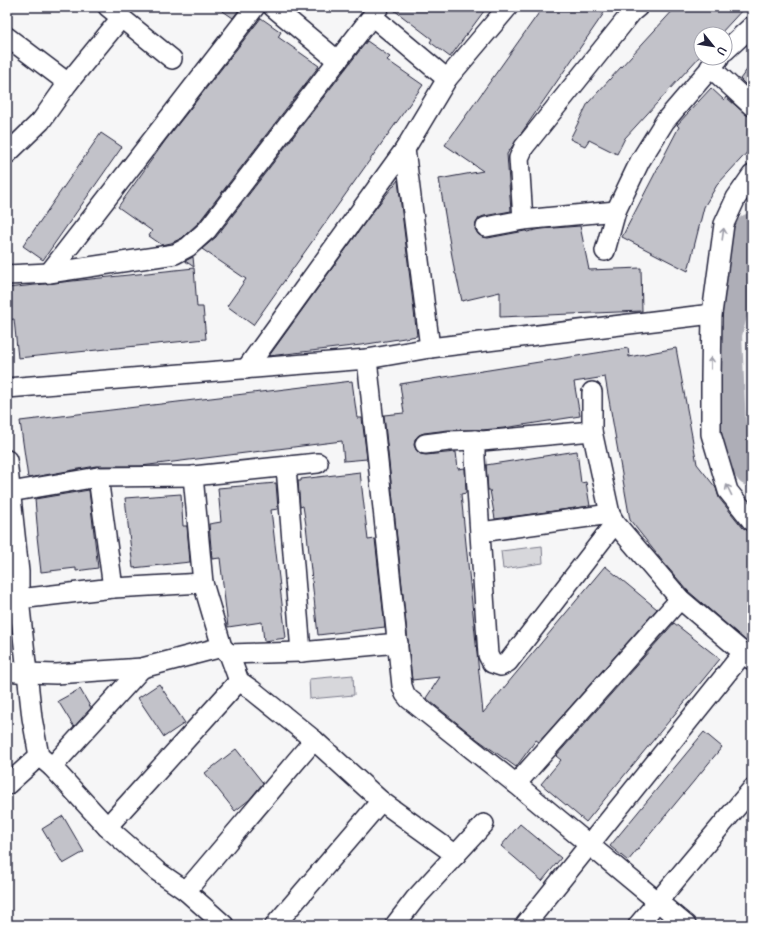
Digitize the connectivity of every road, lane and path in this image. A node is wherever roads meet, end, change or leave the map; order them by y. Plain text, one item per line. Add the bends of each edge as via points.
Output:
1 (255, 7) edge
2 (273, 7) edge
3 (508, 7) edge
4 (638, 7) edge
5 (114, 12) edge
6 (375, 12) edge
7 (752, 26) edge
8 (7, 37) edge
9 (733, 44) edge
10 (172, 59) dead end
11 (338, 61) junction
12 (711, 66) edge
13 (717, 66) edge
14 (446, 79) junction
15 (68, 83) junction
16 (752, 106) edge
17 (405, 149) junction
18 (7, 154) edge
19 (752, 175) edge
20 (616, 211) junction
21 (523, 220) junction
22 (486, 227) dead end
23 (605, 251) dead end
24 (49, 273) junction
25 (7, 275) edge
26 (712, 314) junction
27 (430, 348) junction
28 (367, 359) junction
29 (246, 369) junction
30 (7, 388) edge
31 (592, 392) dead end
32 (592, 431) junction
33 (476, 440) junction
34 (425, 444) dead end
35 (7, 460) edge
36 (318, 464) dead end
37 (286, 467) junction
38 (193, 476) junction
39 (98, 477) junction
40 (9, 491) edge
41 (613, 518) junction
42 (752, 521) edge
43 (481, 532) junction
44 (203, 583) junction
45 (15, 588) edge
46 (113, 588) junction
47 (680, 599) junction
48 (398, 643) junction
49 (225, 650) junction
50 (301, 652) junction
51 (748, 656) edge
52 (142, 668) junction
53 (7, 671) edge
54 (27, 673) junction
55 (239, 681) junction
56 (314, 740) junction
57 (45, 762) junction
58 (516, 784) junction
59 (7, 785) edge
60 (752, 789) edge
61 (381, 801) junction
62 (484, 824) dead end
63 (107, 827) junction
64 (589, 845) junction
65 (456, 855) junction
66 (186, 891) junction
67 (658, 901) junction
68 (224, 925) edge
69 (275, 925) edge
70 (395, 925) edge
71 (525, 925) edge
72 (638, 925) edge
73 (686, 925) edge

1 - 24 street
2 - 11 street
3 - 14 street
4 - 21 street via 524,147 519,158
5 - 10 street
5 - 15 street
6 - 11 street
6 - 14 street
7 - 9 street
8 - 15 street
11 - 24 street via 207,230 188,247 175,254
12 - 20 street via 665,121 640,161
13 - 16 street
14 - 17 street
15 - 18 street via 41,121
17 - 27 street
17 - 29 street
26 -> 19 street via 724,224 736,198
20 - 21 street
20 - 23 street
21 - 22 street
24 - 25 street
26 - 27 street
42 -> 26 street via 728,491 712,434
27 - 28 street
28 - 29 street
28 - 48 street
29 - 30 street
31 - 32 street
32 - 33 street
32 - 41 street
33 - 34 street
33 - 43 street
35 - 40 street
36 - 37 street
37 - 38 street
37 - 50 street
38 - 39 street
38 - 44 street
39 - 40 street
39 - 46 street
40 - 45 street via 19,572
41 - 43 street
41 - 43 street via 508,662 501,666 492,663 488,655
41 - 47 street
44 - 46 street
44 - 49 street
45 - 46 street
45 - 54 street
47 - 51 street
47 - 58 street
48 - 50 street
48 - 58 street via 402,686 409,699
49 - 50 street
49 - 52 street
49 - 55 street
51 - 64 street
52 - 54 street via 80,673
52 - 57 street
53 - 54 street
54 - 57 street via 32,718
55 - 56 street
55 - 63 street
56 - 61 street
56 - 66 street
57 - 59 street
57 - 63 street
58 - 64 street
60 - 67 street
61 - 65 street
61 - 69 street
62 - 65 street
63 - 66 street via 157,871
64 - 67 street
64 - 71 street
65 - 70 street via 415,899
66 - 68 street
67 - 72 street
67 - 73 street

